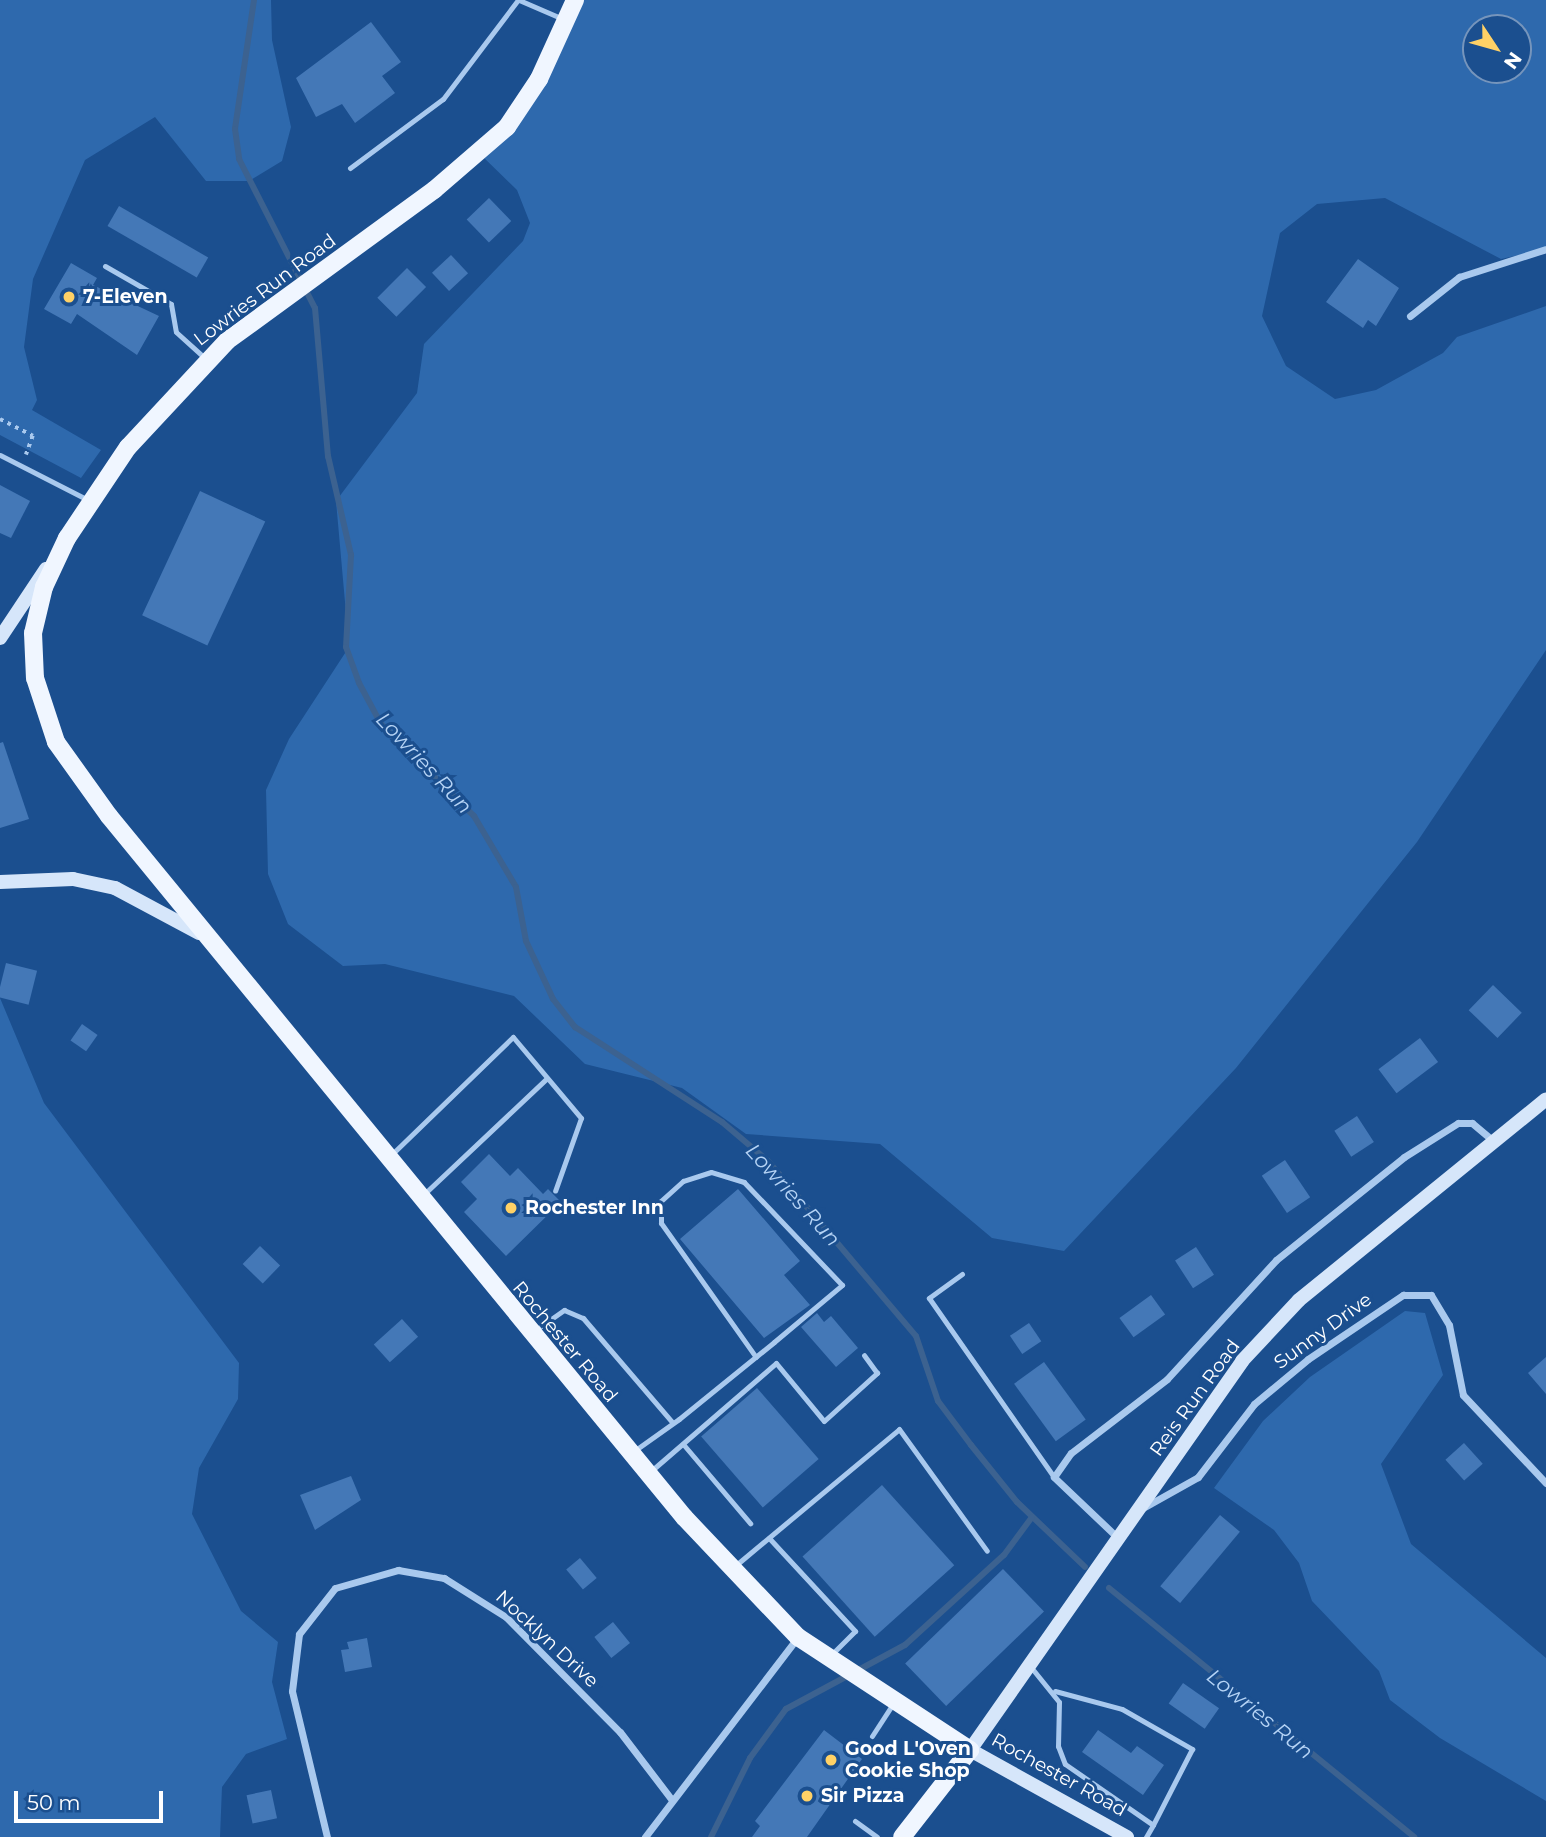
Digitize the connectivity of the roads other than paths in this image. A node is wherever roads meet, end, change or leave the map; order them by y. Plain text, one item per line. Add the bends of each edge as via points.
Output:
1 (519, 0) edge
2 (575, 0) edge
3 (565, 21) junction
4 (350, 169) dead end
5 (1546, 249) edge
6 (104, 265) dead end
7 (1410, 316) dead end
8 (207, 359) junction
9 (0, 455) edge
10 (90, 501) junction
11 (67, 538) junction
12 (0, 638) edge
13 (0, 882) edge
14 (219, 949) junction
15 (547, 1079) junction
16 (1546, 1099) edge
17 (1492, 1140) junction
18 (387, 1159) junction
19 (555, 1191) dead end
20 (418, 1199) junction
21 (962, 1274) dead end
22 (531, 1334) junction
23 (864, 1355) dead end
24 (756, 1357) junction
25 (673, 1423) junction
26 (683, 1444) junction
27 (631, 1453) junction
28 (648, 1474) junction
29 (1054, 1477) junction
30 (1546, 1483) edge
31 (1140, 1510) junction
32 (750, 1523) dead end
33 (769, 1538) junction
34 (1120, 1539) junction
35 (987, 1551) dead end
36 (731, 1569) junction
37 (797, 1637) junction
38 (827, 1658) junction
39 (1030, 1666) junction
40 (1055, 1691) junction
41 (893, 1704) junction
42 (872, 1736) dead end
43 (970, 1750) junction
44 (672, 1800) junction
45 (855, 1821) dead end
46 (1153, 1825) junction
47 (327, 1837) edge
48 (645, 1837) edge
49 (877, 1837) edge
50 (902, 1837) edge
51 (1127, 1837) edge
52 (1146, 1837) edge

1 - 3 lane
1 - 4 lane via 443,99
2 - 3 main road, Lowries Run Road
3 - 8 main road, Lowries Run Road via 528,98 495,139
5 - 7 street via 1459,277
6 - 8 lane via 171,304 176,332
8 - 10 main road, Lowries Run Road via 155,413
9 - 10 lane
10 - 11 main road, Lowries Run Road
11 - 12 street, Lowries Run Road
11 - 14 main road via 33,633 35,678 48,722 87,787
13 - 14 street, Rochester Road via 73,879 115,888 148,901
14 - 18 main road, Rochester Road
15 - 18 lane via 513,1037
15 - 19 lane via 581,1118
15 - 20 lane
16 - 17 street, Reis Run Road
17 - 29 street via 1472,1123 1458,1123 1356,1194 1276,1260 1167,1379 1072,1453
17 - 31 street, Reis Run Road via 1283,1318 1198,1419
18 - 20 main road, Rochester Road
20 - 22 main road, Rochester Road
21 - 29 lane via 929,1298
22 - 25 lane via 564,1310 583,1318 651,1390
22 - 27 main road, Rochester Road
23 - 26 lane via 877,1373 824,1421 776,1363
24 - 24 lane via 842,1285 744,1182 711,1172 683,1181 661,1201 661,1223
24 - 25 lane
25 - 27 lane
26 - 28 lane
26 - 32 lane
27 - 28 main road, Rochester Road
28 - 36 main road, Rochester Road
29 - 34 street
30 - 31 street, Sunny Drive via 1463,1395 1449,1325 1431,1295 1403,1295 1360,1320 1254,1404 1219,1454 1177,1494
31 - 34 street, Reis Run Road
33 - 35 lane via 900,1429
33 - 36 lane
33 - 38 lane via 855,1631
34 - 39 street, Reis Run Road
36 - 37 main road, Rochester Road
37 - 38 main road, Rochester Road
37 - 44 street
38 - 41 main road, Rochester Road
39 - 40 lane
39 - 43 street, Reis Run Road
40 - 46 lane via 1065,1764
40 - 46 lane via 1122,1709 1192,1749
41 - 42 lane
41 - 43 main road, Rochester Road
43 - 50 main road
43 - 51 street, Rochester Road
44 - 47 street, Nocklyn Drive via 620,1732 506,1617 443,1578 398,1570 335,1588 299,1634 292,1691
44 - 48 street
45 - 49 lane
46 - 52 lane

